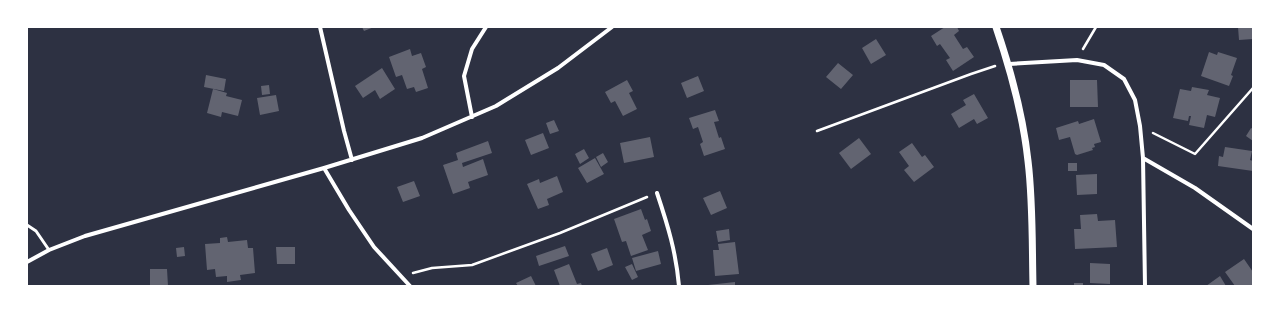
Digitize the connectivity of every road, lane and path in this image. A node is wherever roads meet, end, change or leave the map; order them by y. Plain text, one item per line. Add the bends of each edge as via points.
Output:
1 (320, 27) edge
2 (486, 27) edge
3 (612, 27) edge
4 (996, 27) edge
5 (1096, 27) edge
6 (1077, 60) junction
7 (1009, 64) junction
8 (1253, 88) edge
9 (472, 118) junction
10 (1140, 126) junction
11 (817, 131) dead end
12 (1143, 158) junction
13 (352, 160) junction
14 (324, 168) junction
15 (657, 193) joint
16 (27, 225) edge
17 (1253, 229) edge
18 (49, 250) junction
19 (27, 262) edge
20 (402, 278) junction
21 (410, 286) edge
22 (679, 286) edge
23 (1033, 286) edge
24 (1145, 286) edge

1 - 13 street
2 - 9 street via 472,49 464,76
3 - 9 street via 558,68
4 - 7 street
5 - 6 path
6 - 7 street
6 - 10 street via 1104,65 1124,79 1135,100
7 - 11 path via 991,66
7 - 23 street via 1021,112 1028,161
8 - 10 path via 1195,154
9 - 13 street via 422,138
10 - 12 street
12 - 17 street via 1195,188
12 - 24 street
13 - 14 street
14 - 18 street via 85,236
14 - 20 street via 374,248
15 - 20 path via 560,233 472,265 432,268
15 - 22 street via 673,246
16 - 18 lane via 36,231
18 - 19 street
20 - 21 street

